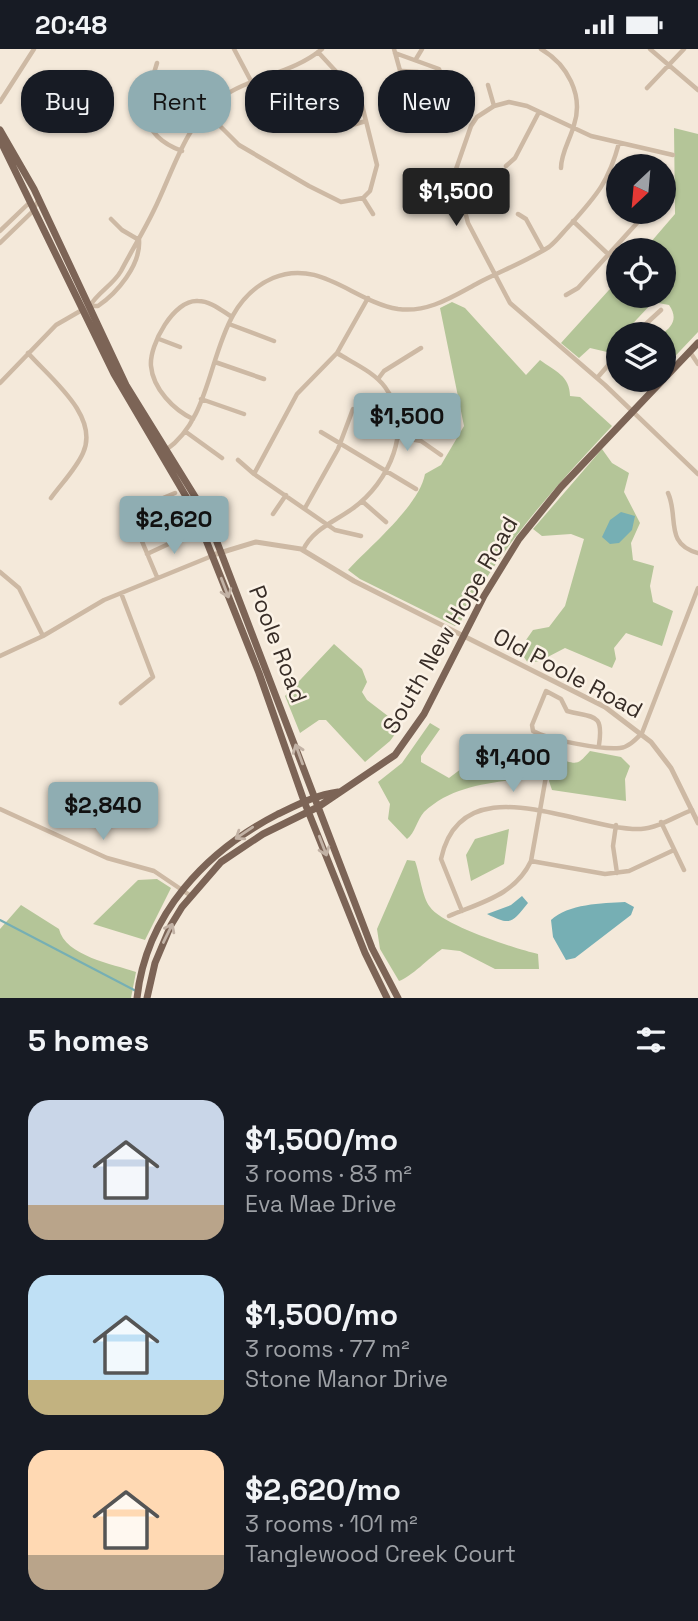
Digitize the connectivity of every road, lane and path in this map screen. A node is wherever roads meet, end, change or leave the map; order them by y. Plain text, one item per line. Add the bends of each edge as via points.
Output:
1 (34, 49) edge
2 (234, 49) edge
3 (422, 49) edge
4 (541, 49) edge
5 (650, 49) edge
6 (684, 49) edge
7 (320, 51) edge
8 (394, 51) edge
9 (416, 59) junction
10 (158, 63) dead end
11 (669, 65) junction
12 (245, 70) edge
13 (285, 70) edge
14 (402, 70) edge
15 (440, 70) edge
16 (488, 85) dead end
17 (647, 88) dead end
18 (698, 90) edge
19 (409, 99) joint
20 (0, 102) edge
21 (494, 106) junction
22 (539, 111) junction
23 (366, 121) joint
24 (574, 129) junction
25 (0, 130) edge
26 (192, 133) edge
27 (227, 133) edge
28 (0, 140) edge
29 (619, 143) junction
30 (182, 151) junction
31 (668, 154) edge
32 (506, 166) dead end
33 (561, 168) dead end
34 (363, 198) junction
35 (36, 202) junction
36 (373, 214) dead end
37 (518, 214) dead end
38 (111, 219) dead end
39 (573, 221) junction
40 (636, 224) edge
41 (0, 231) edge
42 (624, 238) edge
43 (139, 240) junction
44 (0, 243) edge
45 (543, 250) junction
46 (606, 252) edge
47 (606, 258) edge
48 (493, 275) junction
49 (566, 295) dead end
50 (368, 298) junction
51 (87, 308) junction
52 (661, 310) dead end
53 (232, 317) junction
54 (648, 322) edge
55 (229, 324) junction
56 (159, 339) junction
57 (274, 341) dead end
58 (698, 343) edge
59 (180, 347) dead end
60 (421, 348) dead end
61 (690, 352) junction
62 (29, 353) junction
63 (337, 353) junction
64 (215, 362) junction
65 (698, 364) edge
66 (606, 367) edge
67 (597, 377) junction
68 (264, 379) dead end
69 (378, 379) junction
70 (0, 383) edge
71 (450, 398) dead end
72 (201, 399) junction
73 (395, 405) junction
74 (353, 409) dead end
75 (633, 412) junction
76 (244, 414) dead end
77 (194, 419) junction
78 (186, 432) junction
79 (321, 432) dead end
80 (399, 437) junction
81 (340, 444) junction
82 (166, 450) junction
83 (442, 455) dead end
84 (222, 458) dead end
85 (238, 460) dead end
86 (385, 469) junction
87 (254, 474) junction
88 (698, 474) edge
89 (416, 489) dead end
90 (175, 493) dead end
91 (668, 493) dead end
92 (286, 495) junction
93 (51, 498) dead end
94 (362, 501) junction
95 (305, 508) junction
96 (273, 514) dead end
97 (386, 522) dead end
98 (328, 524) junction
99 (191, 534) dead end
100 (362, 535) dead end
101 (303, 550) junction
102 (222, 552) junction
103 (698, 553) edge
104 (147, 554) junction
105 (213, 555) junction
106 (0, 572) edge
107 (157, 578) junction
108 (698, 588) edge
109 (121, 593) junction
110 (43, 636) junction
111 (463, 636) junction
112 (0, 656) edge
113 (121, 703) dead end
114 (642, 733) junction
115 (553, 737) junction
116 (599, 745) junction
117 (340, 792) junction
118 (315, 796) junction
119 (304, 801) junction
120 (318, 807) junction
121 (0, 809) edge
122 (692, 810) junction
123 (540, 811) junction
124 (309, 813) junction
125 (662, 823) junction
126 (698, 823) edge
127 (615, 825) junction
128 (674, 850) junction
129 (531, 861) junction
130 (684, 870) dead end
131 (617, 873) junction
132 (183, 889) junction
133 (191, 896) junction
134 (462, 911) junction
135 (449, 916) dead end
136 (372, 948) junction
137 (365, 953) junction
138 (137, 998) edge
139 (147, 998) edge
140 (387, 998) edge
141 (398, 998) edge

1 - 20 street
2 - 12 street
3 - 9 street
4 - 24 street via 569,75 576,104
5 - 11 street
6 - 11 street
7 - 13 street
7 - 23 street via 355,92
8 - 9 street
8 - 14 street
9 - 15 street
10 - 30 street via 147,99 148,122 158,139
11 - 17 street
11 - 18 street
16 - 21 street
19 - 19 street via 414,121 422,123 427,109
21 - 22 street via 518,103
21 - 48 street via 471,126 456,173 468,223
22 - 24 street
22 - 32 street via 515,158
23 - 34 street via 377,165 370,191
24 - 29 street
24 - 33 street
25 - 35 main road, Poole Road
26 - 30 street
27 - 34 street via 239,145 341,202
28 - 35 main road, Poole Road
29 - 31 street
29 - 39 street via 607,181
30 - 43 street
34 - 36 street
35 - 41 street
35 - 44 street via 32,212
35 - 51 main road, Poole Road
37 - 45 street via 526,219
38 - 43 street
39 - 45 street
39 - 46 street
40 - 42 street
43 - 51 street via 114,282
45 - 48 street
47 - 49 street
48 - 50 street via 426,308 400,309
48 - 67 street via 510,303
50 - 53 street via 320,276 286,274 253,291
50 - 63 street
51 - 62 street via 56,325
51 - 82 main road, Poole Road via 114,374
52 - 54 street
53 - 55 street
53 - 56 street via 207,302 190,301 174,311
55 - 57 street
55 - 64 street
56 - 59 street
56 - 77 street via 152,355 154,376 171,405
58 - 61 main road, South New Hope Road
60 - 69 street
61 - 65 street
61 - 75 main road, South New Hope Road
62 - 70 street
62 - 93 street via 86,425 83,453
63 - 69 street
63 - 87 street via 297,394
64 - 68 street
64 - 72 street
66 - 67 street
67 - 75 street
69 - 73 street
71 - 73 street
72 - 76 street
72 - 77 street
73 - 80 street
74 - 81 street
75 - 88 street
75 - 111 main road, South New Hope Road via 519,539
77 - 78 street
78 - 82 street
78 - 84 street
79 - 81 street
80 - 83 street via 421,441
80 - 86 street
81 - 86 street
81 - 95 street
82 - 102 main road, Poole Road via 207,516
82 - 105 main road, Poole Road
85 - 87 street
86 - 89 street
86 - 94 street
87 - 92 street
90 - 104 street via 136,512 135,527
91 - 103 street via 675,536 685,548
92 - 95 street
92 - 96 street
94 - 97 street
94 - 98 street
95 - 98 street
98 - 100 street via 338,532
98 - 101 street via 312,535
99 - 104 street
101 - 102 street, Old Poole Road via 256,543
101 - 111 street, Old Poole Road
102 - 105 street, Old Poole Road
118 -> 102 main road, Poole Road
104 - 107 street
105 - 107 street, Old Poole Road
105 -> 119 main road, Poole Road
106 - 110 street via 19,588
107 - 109 street, Old Poole Road
108 - 114 street
109 - 110 street, Old Poole Road
109 - 113 street via 153,677
110 - 112 street, Old Poole Road
111 - 114 street, Old Poole Road via 590,699
111 - 117 main road, South New Hope Road via 424,714 395,755
114 - 116 street via 625,747
114 - 122 street, Old Poole Road via 671,768
115 - 116 street
115 - 116 street via 533,731 532,725 547,691 561,699 567,711 599,721
115 - 123 street
117 - 118 main road, South New Hope Road
117 - 120 main road, South New Hope Road
118 - 119 main road, South New Hope Road
118 - 120 main road, Poole Road
119 - 124 main road, Poole Road
119 -> 132 main road, South New Hope Road via 245,832
120 - 124 main road, South New Hope Road
120 - 136 main road, Poole Road
121 - 132 street via 107,858 154,870
122 - 125 street
122 - 126 street, Old Poole Road
123 - 127 street
123 - 129 street
123 - 134 street via 503,806 467,817 454,829 442,859
124 - 133 main road, South New Hope Road via 242,847 221,862
124 -> 137 main road, Poole Road
125 - 127 street via 639,829
125 - 128 street
127 - 131 street
128 - 130 street
128 - 131 street
129 - 131 street
129 - 134 street via 510,890
132 - 133 street
132 - 138 main road, South New Hope Road via 150,946
139 -> 133 main road, South New Hope Road via 163,942
134 - 135 street
136 - 137 main road
136 - 141 main road, Poole Road
137 - 140 main road, Poole Road

